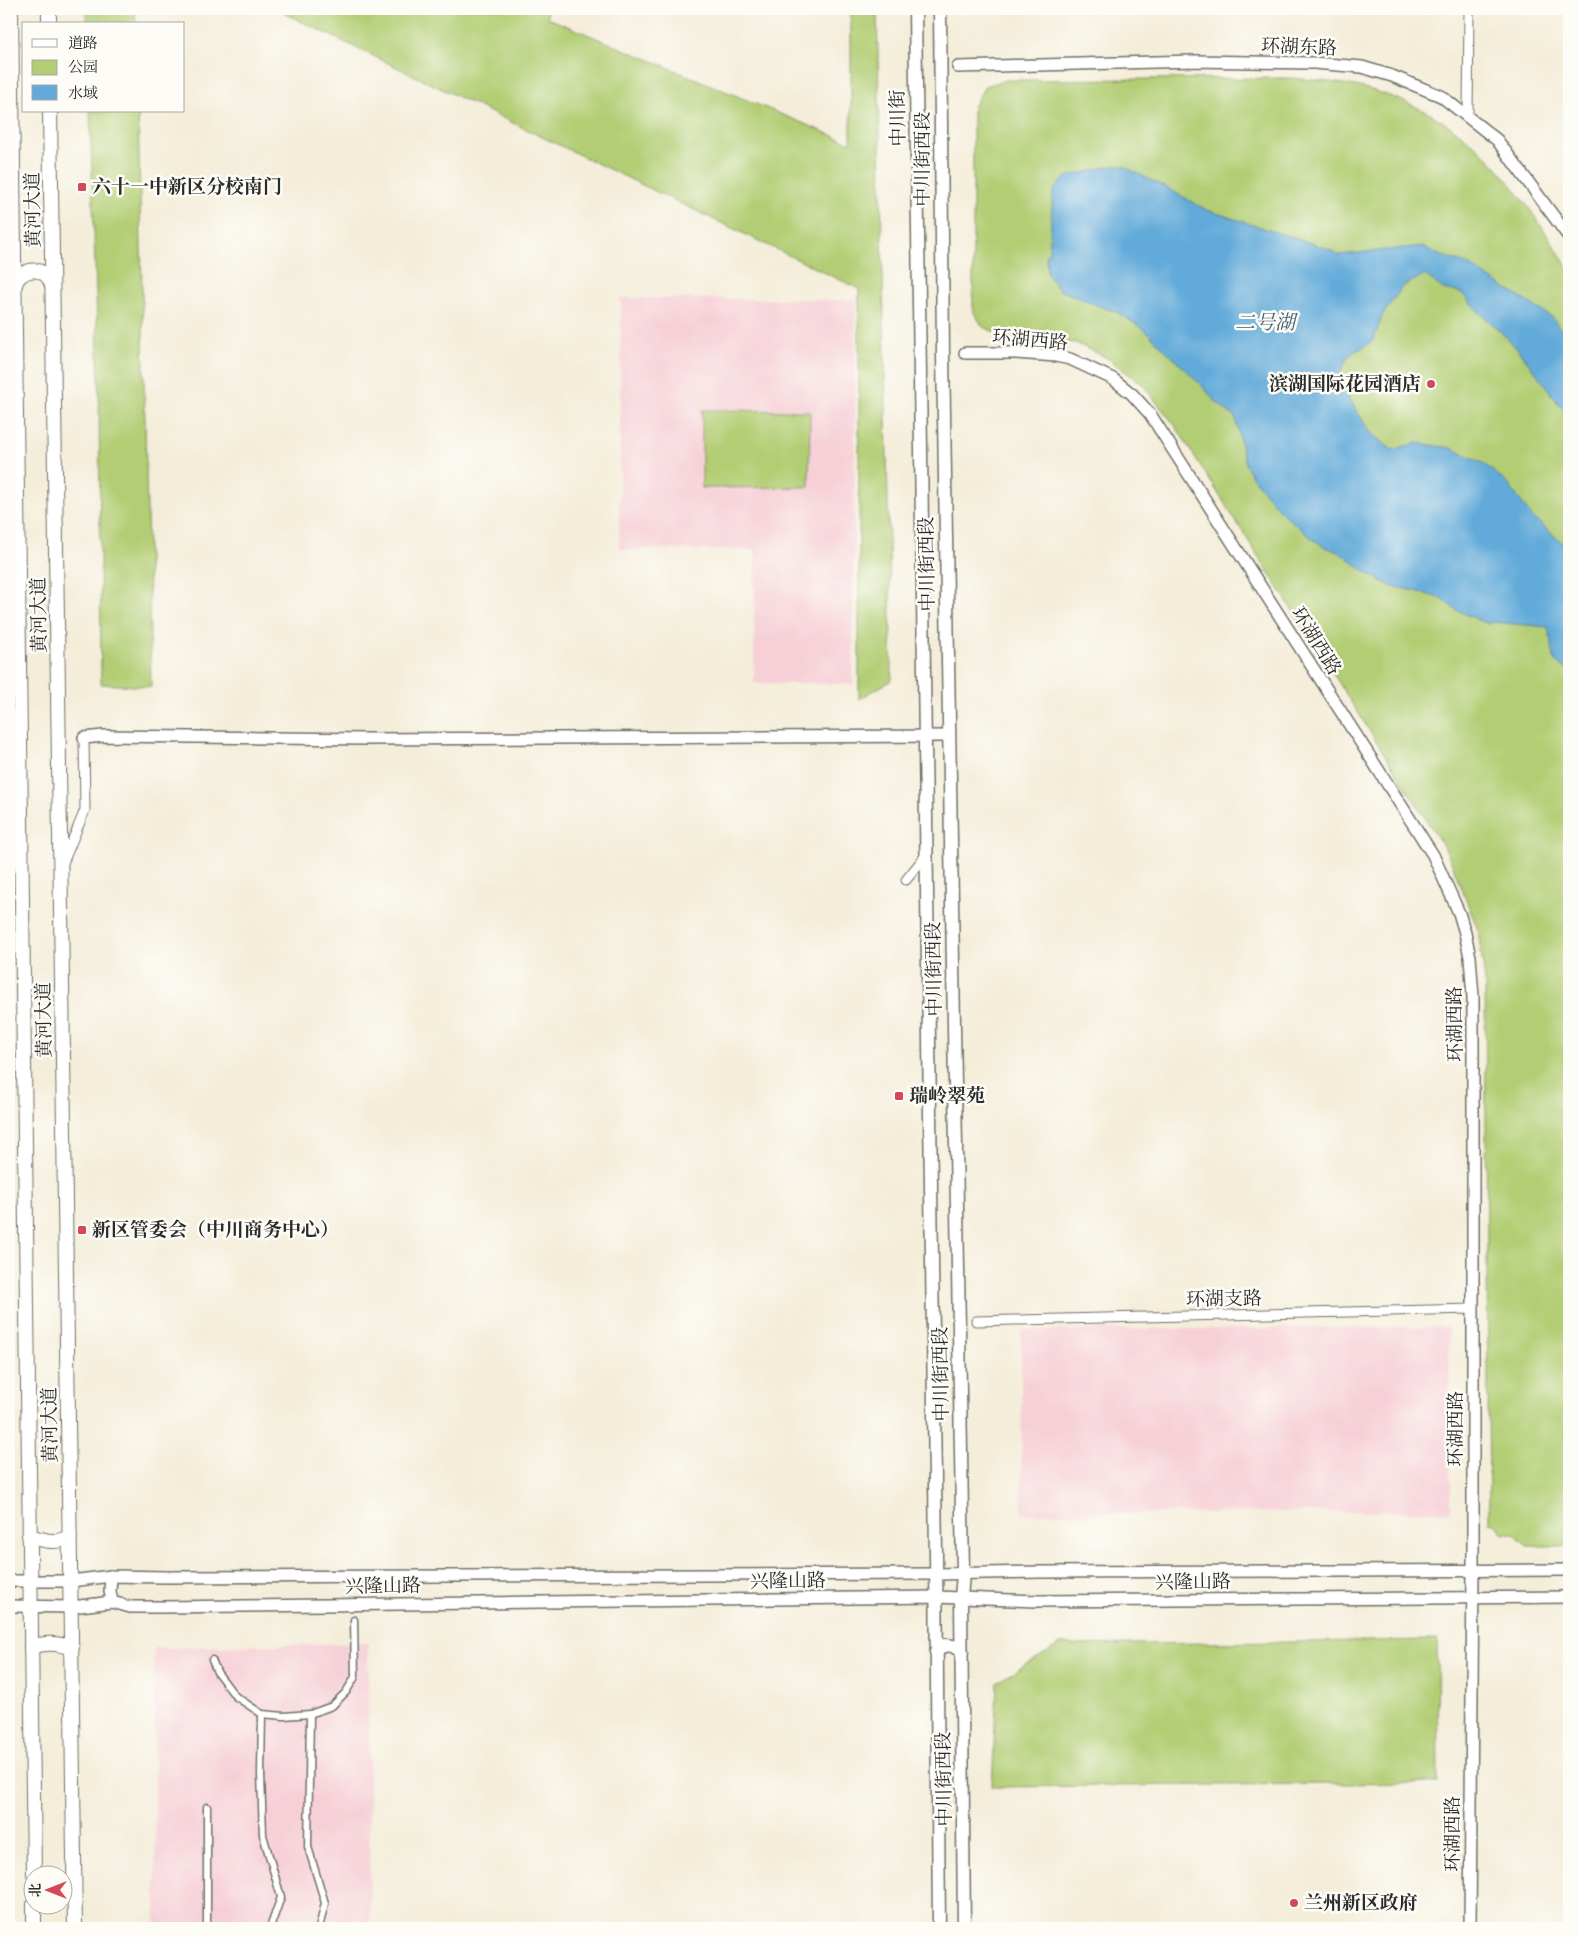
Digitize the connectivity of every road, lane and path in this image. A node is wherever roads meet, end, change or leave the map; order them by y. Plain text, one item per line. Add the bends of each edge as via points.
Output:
1 (11, 9) edge
2 (49, 9) edge
3 (915, 9) edge
4 (940, 9) edge
5 (1469, 9) edge
6 (49, 22) edge
7 (958, 67) dead end
8 (50, 112) edge
9 (1468, 117) junction
10 (918, 228) joint
11 (1569, 237) edge
12 (14, 289) junction
13 (53, 289) junction
14 (965, 352) dead end
15 (18, 612) junction
16 (9, 623) edge
17 (925, 736) junction
18 (949, 736) junction
19 (84, 738) joint
20 (926, 855) junction
21 (61, 868) junction
22 (906, 880) dead end
23 (1473, 1309) junction
24 (976, 1321) dead end
25 (29, 1536) junction
26 (70, 1536) junction
27 (1473, 1570) junction
28 (1569, 1570) edge
29 (936, 1574) junction
30 (963, 1574) junction
31 (111, 1576) junction
32 (9, 1581) edge
33 (30, 1581) junction
34 (71, 1581) junction
35 (936, 1597) junction
36 (1473, 1597) junction
37 (1569, 1597) edge
38 (961, 1598) junction
39 (112, 1602) junction
40 (9, 1606) edge
41 (30, 1607) junction
42 (72, 1607) junction
43 (354, 1620) dead end
44 (31, 1647) junction
45 (72, 1648) junction
46 (936, 1652) junction
47 (962, 1652) junction
48 (212, 1660) dead end
49 (262, 1714) junction
50 (310, 1714) junction
51 (207, 1807) dead end
52 (34, 1864) edge
53 (34, 1914) edge
54 (207, 1927) edge
55 (34, 1928) edge
56 (75, 1928) edge
57 (216, 1928) edge
58 (270, 1928) edge
59 (319, 1928) edge
60 (938, 1928) edge
61 (964, 1928) edge
62 (1470, 1928) edge

1 - 12 main road, 黄河大道
2 - 6 main road
3 - 10 main road, 中川街
4 - 18 main road, 中川街西段
5 - 9 street
7 - 9 street, 环湖东路 via 1195,61 1362,67 1441,96
8 - 13 main road, 黄河大道
9 - 11 street, 环湖东路 via 1497,140
10 - 17 main road, 中川街西段
12 - 13 main road via 19,277 30,270 37,270 48,277
12 - 15 main road, 黄河大道
13 - 21 main road, 黄河大道
14 - 23 street, 环湖西路 via 1070,359 1113,379 1132,394 1180,458 1433,855 1463,927 1473,978
15 - 16 street
15 - 25 main road, 黄河大道
17 - 18 street
17 - 19 street
17 - 20 main road, 中川街西段
18 - 30 main road, 中川街西段
19 - 21 street via 86,810
20 - 22 street
20 - 29 main road, 中川街西段
21 - 26 main road, 黄河大道
23 - 24 street, 环湖支路
23 - 27 street, 环湖西路
25 - 26 main road via 50,1541 62,1541
25 - 33 main road, 黄河大道
26 - 34 main road, 黄河大道
27 - 28 street, 兴隆山路
27 - 30 street, 兴隆山路
27 - 36 street, 环湖西路
29 - 30 street, 兴隆山路
29 - 31 street, 兴隆山路
29 - 35 main road, 中川街西段
30 - 38 main road, 中川街西段
31 - 34 street, 兴隆山路
31 - 39 street
32 - 33 street, 兴隆山路
33 - 34 street, 兴隆山路
33 - 41 main road, 黄河大道
34 - 42 main road, 黄河大道
35 - 38 street, 兴隆山路
35 - 39 street, 兴隆山路 via 155,1607 130,1607
35 - 46 main road, 中川街西段
36 - 37 street, 兴隆山路
36 - 38 street, 兴隆山路 via 1037,1601
36 - 62 street, 环湖西路
38 - 47 main road, 中川街西段
39 - 42 street, 兴隆山路
40 - 41 street, 兴隆山路
41 - 42 street, 兴隆山路
41 - 44 main road, 黄河大道
42 - 45 main road, 黄河大道
43 - 50 street via 355,1677 332,1706
44 - 45 main road via 58,1643
44 - 52 main road, 黄河大道
45 - 56 main road, 黄河大道
46 - 47 main road via 945,1645
46 - 60 main road, 中川街西段
47 - 61 main road, 中川街西段
48 - 49 street via 216,1672 235,1696
49 - 50 street
49 - 58 street via 263,1835 282,1897
50 - 59 street via 308,1847 325,1903
51 - 54 street
53 - 55 main road
54 - 57 street

